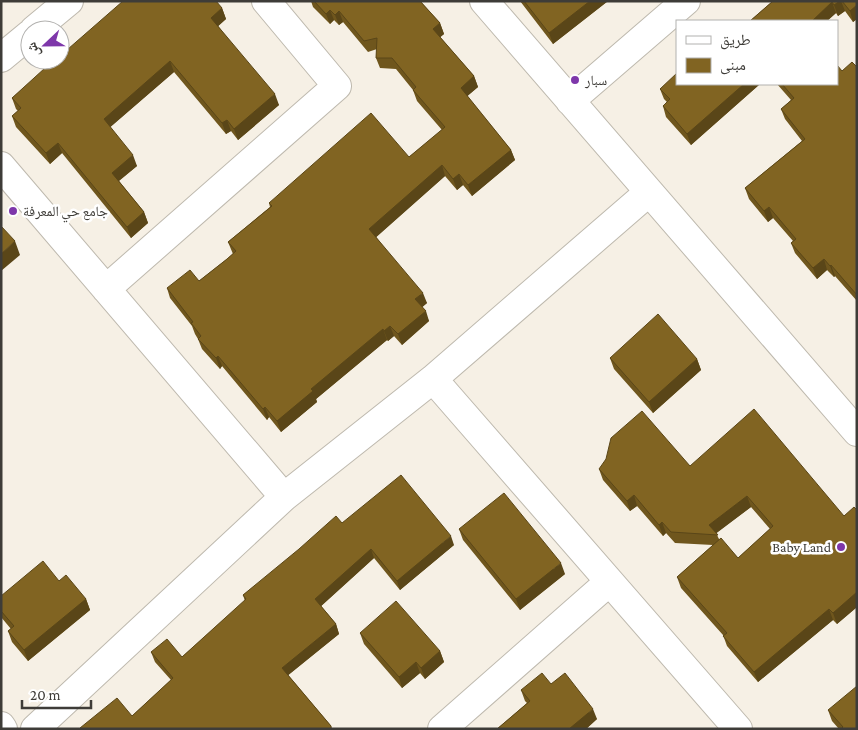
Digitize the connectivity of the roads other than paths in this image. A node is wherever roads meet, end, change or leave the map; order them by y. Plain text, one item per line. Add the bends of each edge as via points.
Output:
1 (69, 1) edge
2 (266, 1) edge
3 (484, 1) edge
4 (686, 1) edge
5 (46, 20) edge
6 (20, 42) edge
7 (1, 58) edge
8 (570, 101) junction
9 (1, 166) edge
10 (649, 192) junction
11 (106, 289) junction
12 (433, 379) junction
13 (857, 432) edge
14 (284, 497) junction
15 (609, 582) junction
16 (35, 729) edge
17 (442, 729) edge
18 (738, 729) edge

1 - 5 street
2 - 11 street via 337,86
3 - 8 street
4 - 8 street
6 - 7 street
8 - 10 street
9 - 11 street
10 - 12 street
10 - 13 street
11 - 14 street
12 - 14 street
12 - 15 street
14 - 16 street
15 - 17 street
15 - 18 street

